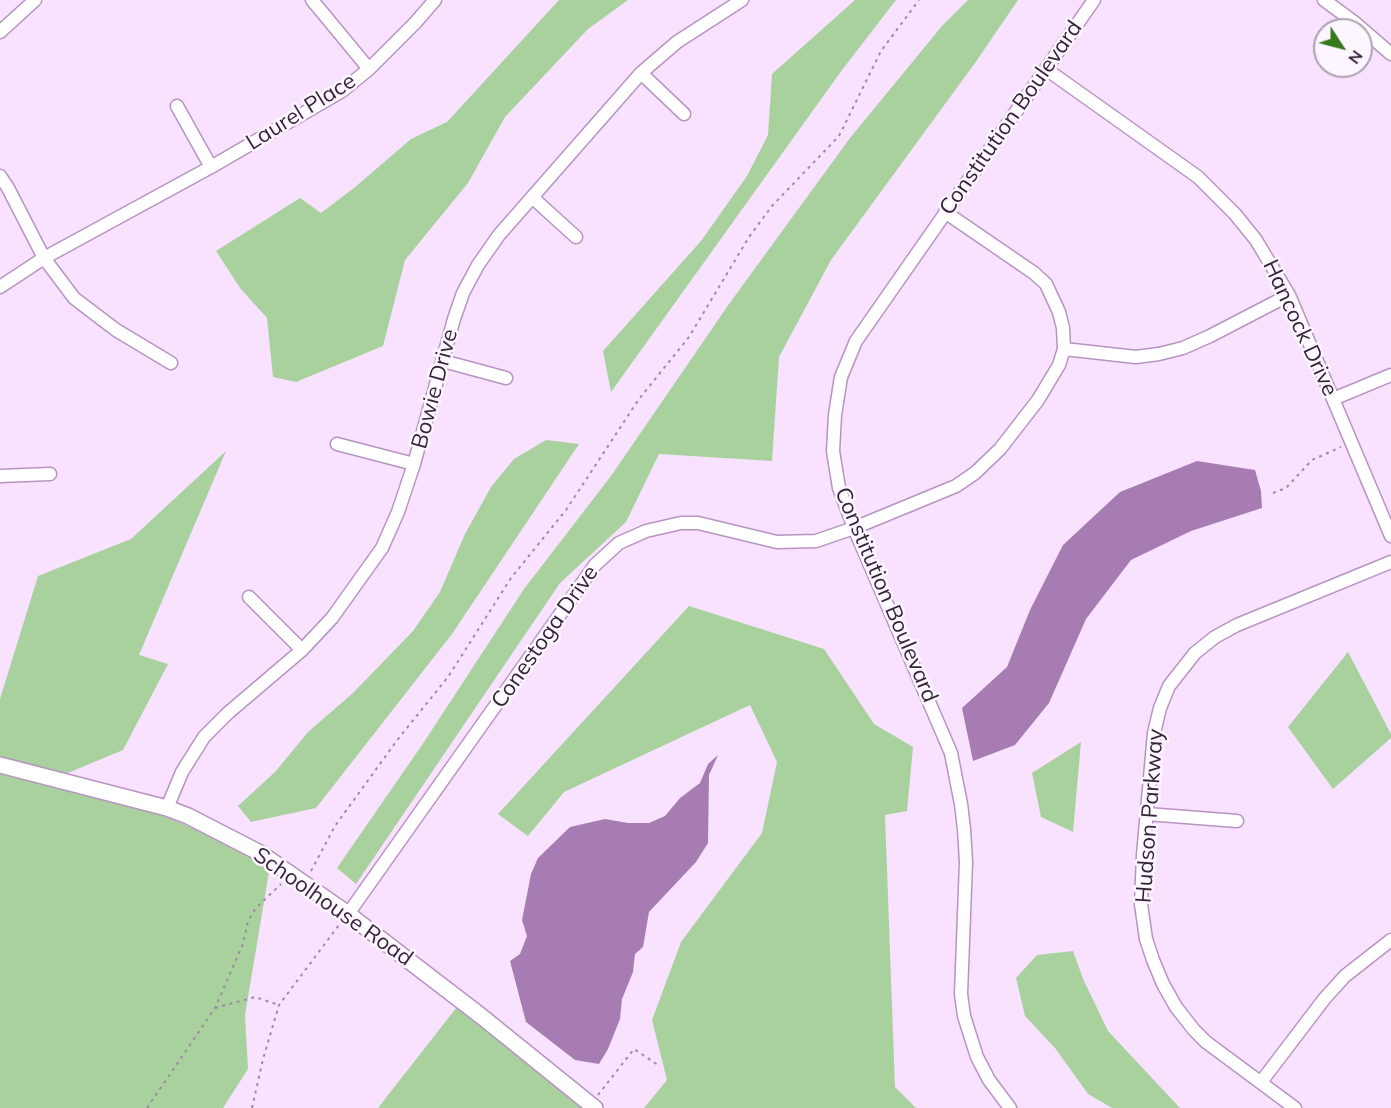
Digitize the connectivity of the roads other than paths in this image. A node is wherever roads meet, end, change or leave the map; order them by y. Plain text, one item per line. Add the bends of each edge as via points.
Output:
1 (35, 0) edge
2 (312, 0) edge
3 (435, 0) edge
4 (742, 0) edge
5 (1094, 0) edge
6 (1324, 0) edge
7 (0, 32) edge
8 (1391, 54) edge
9 (369, 69) junction
10 (1046, 69) junction
11 (641, 73) junction
12 (177, 106) dead end
13 (684, 114) dead end
14 (211, 166) junction
15 (0, 176) edge
16 (532, 197) junction
17 (945, 212) junction
18 (576, 237) dead end
19 (44, 258) junction
20 (0, 287) edge
21 (1289, 295) junction
22 (1064, 349) junction
23 (443, 360) junction
24 (171, 363) dead end
25 (1391, 375) edge
26 (506, 378) dead end
27 (1333, 399) junction
28 (337, 444) dead end
29 (414, 464) junction
30 (50, 474) dead end
31 (0, 476) edge
32 (854, 528) junction
33 (1391, 536) edge
34 (1391, 562) edge
35 (249, 597) dead end
36 (302, 650) junction
37 (0, 765) edge
38 (167, 808) junction
39 (1147, 813) junction
40 (1237, 820) dead end
41 (348, 914) junction
42 (1391, 940) edge
43 (1261, 1082) junction
44 (593, 1106) edge
45 (1010, 1108) edge
46 (1295, 1108) edge

1 - 7 street
2 - 9 street
3 - 9 street, Laurel Place
4 - 11 street, Bowie Drive via 677,42
5 - 10 street, Constitution Boulevard
6 - 8 street
9 - 14 street, Laurel Place via 342,91
10 - 17 street, Constitution Boulevard
10 - 21 street, Hancock Drive via 1214,191 1256,240
11 - 13 street
11 - 16 street, Bowie Drive
12 - 14 street
14 - 19 street, Laurel Place
15 - 19 street
16 - 18 street
16 - 23 street, Bowie Drive via 499,235 473,274 463,293
17 - 22 street, Conestoga Drive via 1046,284 1059,312
17 - 32 street, Constitution Boulevard via 856,341 841,377 833,451 839,488
19 - 20 street, Laurel Place
19 - 24 street via 74,298 116,330
21 - 22 street via 1210,336 1159,354 1136,357
21 - 27 street, Hancock Drive
22 - 32 street, Conestoga Drive via 1038,400 1000,449 975,473 956,486
23 - 26 street
23 - 29 street, Bowie Drive
25 - 27 street
27 - 33 street, Hancock Drive
28 - 29 street
29 - 36 street, Bowie Drive via 382,549 332,618
30 - 31 street
32 - 41 street, Conestoga Drive via 816,541 777,542 698,523 681,523 646,531 619,543 582,582
32 - 45 street, Constitution Boulevard via 951,753 962,804 966,861 960,994 977,1057
34 - 39 street, Hudson Parkway via 1237,625 1194,653 1169,686 1160,708
35 - 36 street
36 - 38 street, Bowie Drive via 204,736 182,772
37 - 38 street, Schoolhouse Road
38 - 41 street, Schoolhouse Road via 260,853
39 - 40 street
39 - 43 street, Hudson Parkway via 1141,904 1146,939 1160,976 1194,1030
41 - 44 street, Schoolhouse Road
42 - 43 street via 1325,998
43 - 46 street, Hudson Parkway

